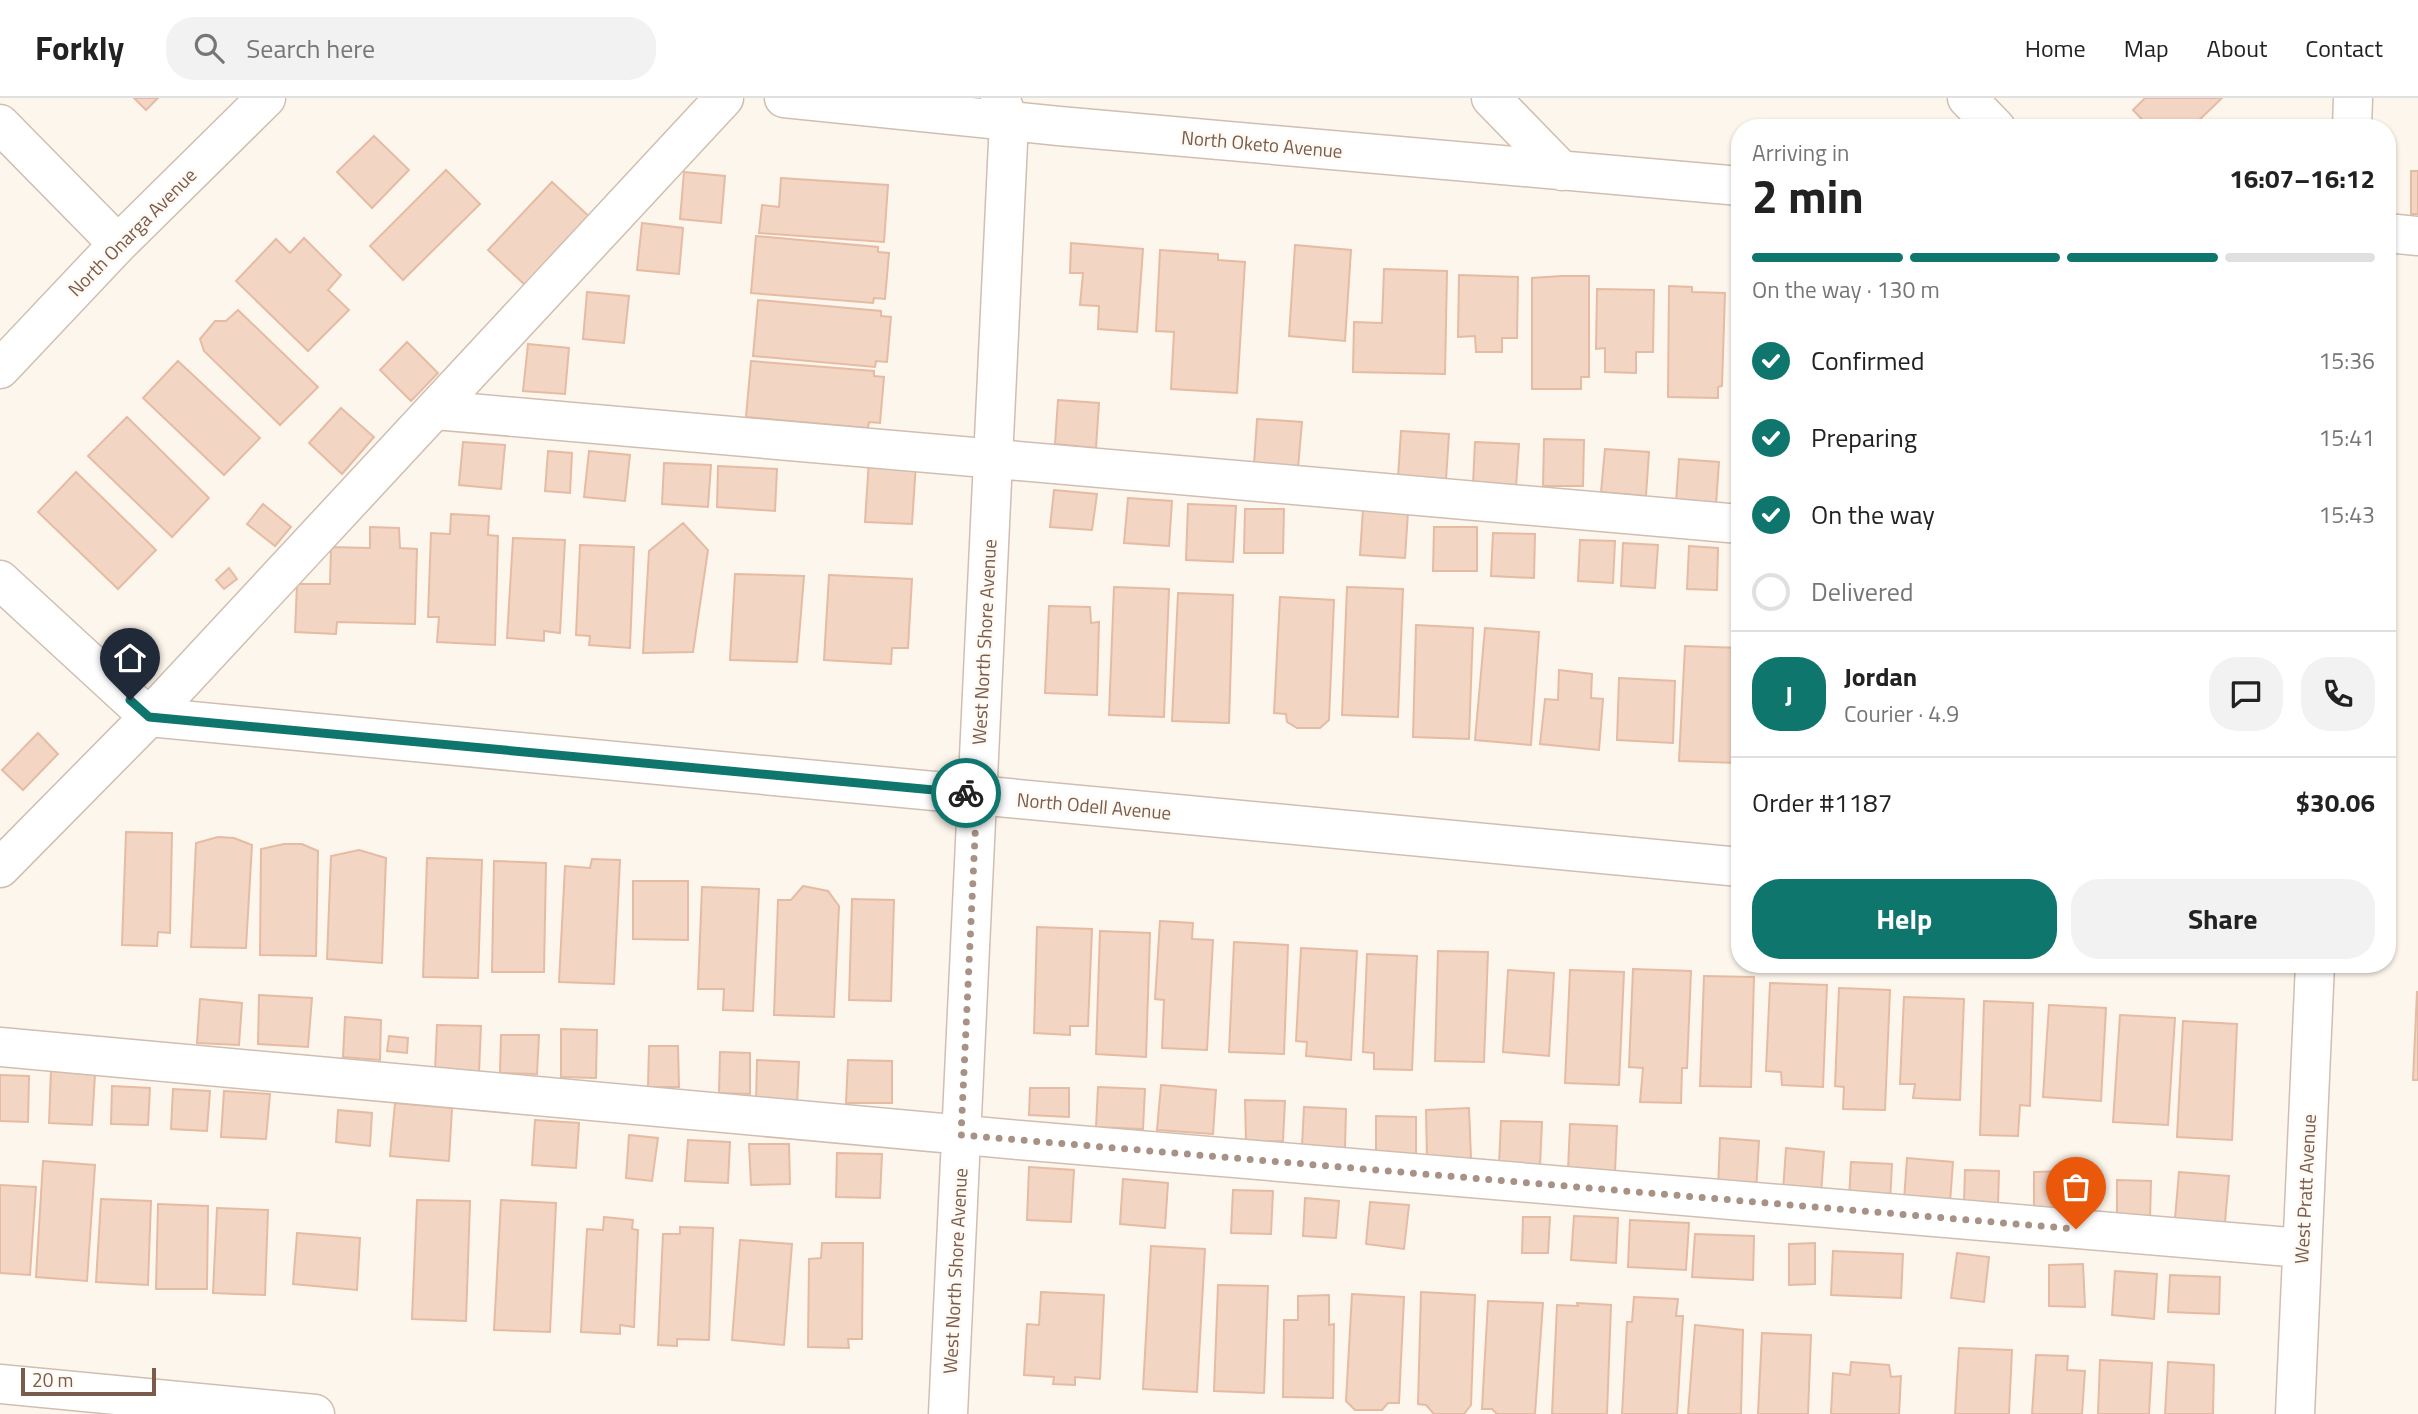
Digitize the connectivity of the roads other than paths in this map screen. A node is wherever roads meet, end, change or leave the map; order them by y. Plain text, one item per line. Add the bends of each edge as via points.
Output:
1 (266, 98) edge
2 (724, 98) edge
3 (784, 98) edge
4 (1491, 98) edge
5 (1967, 98) edge
6 (2353, 98) edge
7 (1004, 110) edge
8 (1987, 119) edge
9 (2352, 119) edge
10 (0, 124) edge
11 (1562, 171) junction
12 (1731, 185) edge
13 (2396, 234) edge
14 (2418, 236) edge
15 (118, 244) junction
16 (0, 369) edge
17 (435, 410) junction
18 (993, 460) junction
19 (1731, 523) edge
20 (0, 580) edge
21 (149, 717) junction
22 (977, 794) junction
23 (1731, 866) edge
24 (0, 868) edge
25 (2315, 973) edge
26 (0, 1047) edge
27 (961, 1135) junction
28 (2302, 1248) junction
29 (0, 1384) edge
30 (314, 1414) edge
31 (948, 1414) edge
32 (2295, 1414) edge

1 - 15 street, North Onarga Avenue
2 - 17 street
3 - 7 street, North Oketo Avenue
4 - 11 street
5 - 8 street
6 - 9 street
7 - 11 street, North Oketo Avenue
7 - 18 street, West North Shore Avenue
10 - 15 street
11 - 12 street, North Oketo Avenue
13 - 14 street
15 - 16 street, North Onarga Avenue
17 - 18 street
17 - 21 street
18 - 19 street
18 - 22 street, West North Shore Avenue
20 - 21 street
21 - 22 street, North Odell Avenue
21 - 24 street
22 - 23 street, North Odell Avenue
22 - 27 street, West North Shore Avenue
25 - 28 street, West Pratt Avenue
26 - 27 street
27 - 28 street
27 - 31 street, West North Shore Avenue
28 - 32 street, West Pratt Avenue
29 - 30 street

